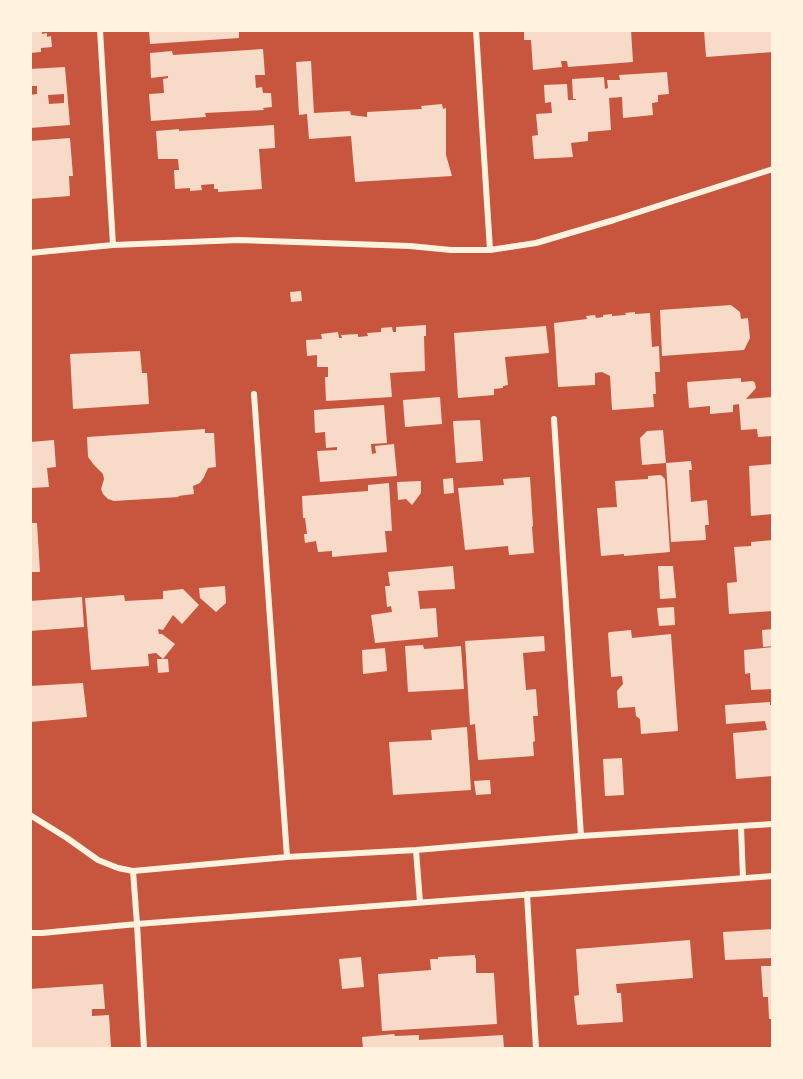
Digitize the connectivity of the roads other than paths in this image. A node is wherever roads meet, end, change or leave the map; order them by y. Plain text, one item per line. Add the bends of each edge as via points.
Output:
1 (100, 30) edge
2 (476, 30) edge
3 (773, 169) edge
4 (113, 245) junction
5 (490, 250) junction
6 (30, 253) edge
7 (254, 394) dead end
8 (554, 419) dead end
9 (30, 815) edge
10 (773, 824) edge
11 (741, 826) junction
12 (581, 837) junction
13 (416, 850) junction
14 (287, 857) junction
15 (133, 871) junction
16 (773, 876) edge
17 (743, 878) junction
18 (526, 894) junction
19 (420, 902) junction
20 (137, 924) junction
21 (30, 933) edge
22 (144, 1049) edge
23 (536, 1049) edge

1 - 4 street
2 - 5 street
3 - 5 street via 536,243
4 - 5 street via 239,240
4 - 6 street
7 - 14 street
8 - 12 street
9 - 15 street via 98,860
10 - 11 street
11 - 12 street
11 - 17 street
12 - 13 street
13 - 14 street
13 - 19 street
14 - 15 street
15 - 20 street
16 - 17 street
17 - 18 street
18 - 19 street
18 - 23 street
19 - 20 street
20 - 21 street
20 - 22 street

